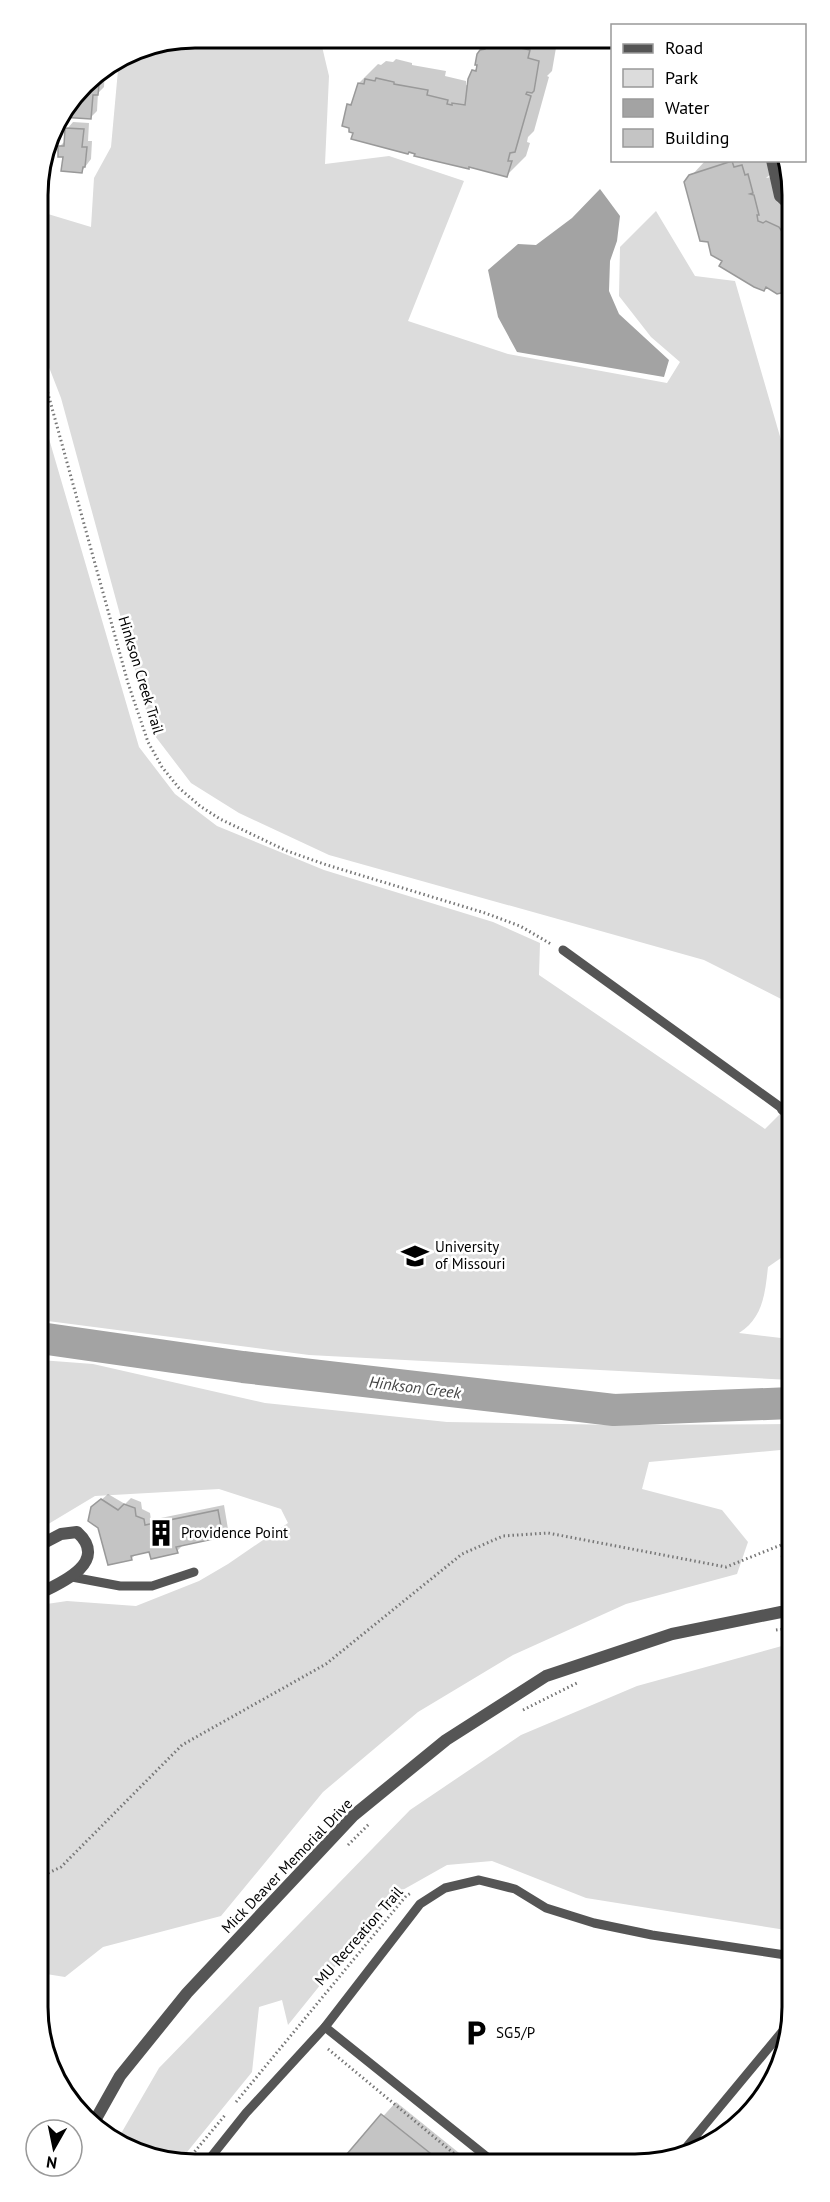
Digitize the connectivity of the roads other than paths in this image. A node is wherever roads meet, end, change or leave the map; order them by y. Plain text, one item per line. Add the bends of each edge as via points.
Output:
1 (772, 162) edge
2 (782, 198) edge
3 (563, 950) road end
4 (782, 1108) edge
5 (48, 1541) edge
6 (194, 1572) dead end
7 (72, 1577) junction
8 (48, 1589) edge
9 (782, 1612) edge
10 (782, 1954) edge
11 (325, 2027) junction
12 (779, 2036) edge
13 (97, 2117) edge
14 (691, 2143) edge
15 (213, 2154) edge
16 (482, 2154) edge

1 - 2 street
3 - 4 lane
5 - 7 street via 77,1532 86,1540 87,1561
6 - 7 lane via 152,1586 120,1586
7 - 8 street
9 - 13 street, Mick Deaver Memorial Drive via 672,1634 546,1676 446,1740 354,1815 187,1993 120,2076
10 - 11 lane via 594,1923 546,1908 515,1888 479,1881 445,1888 420,1904
11 - 15 lane
11 - 16 lane
12 - 14 lane

